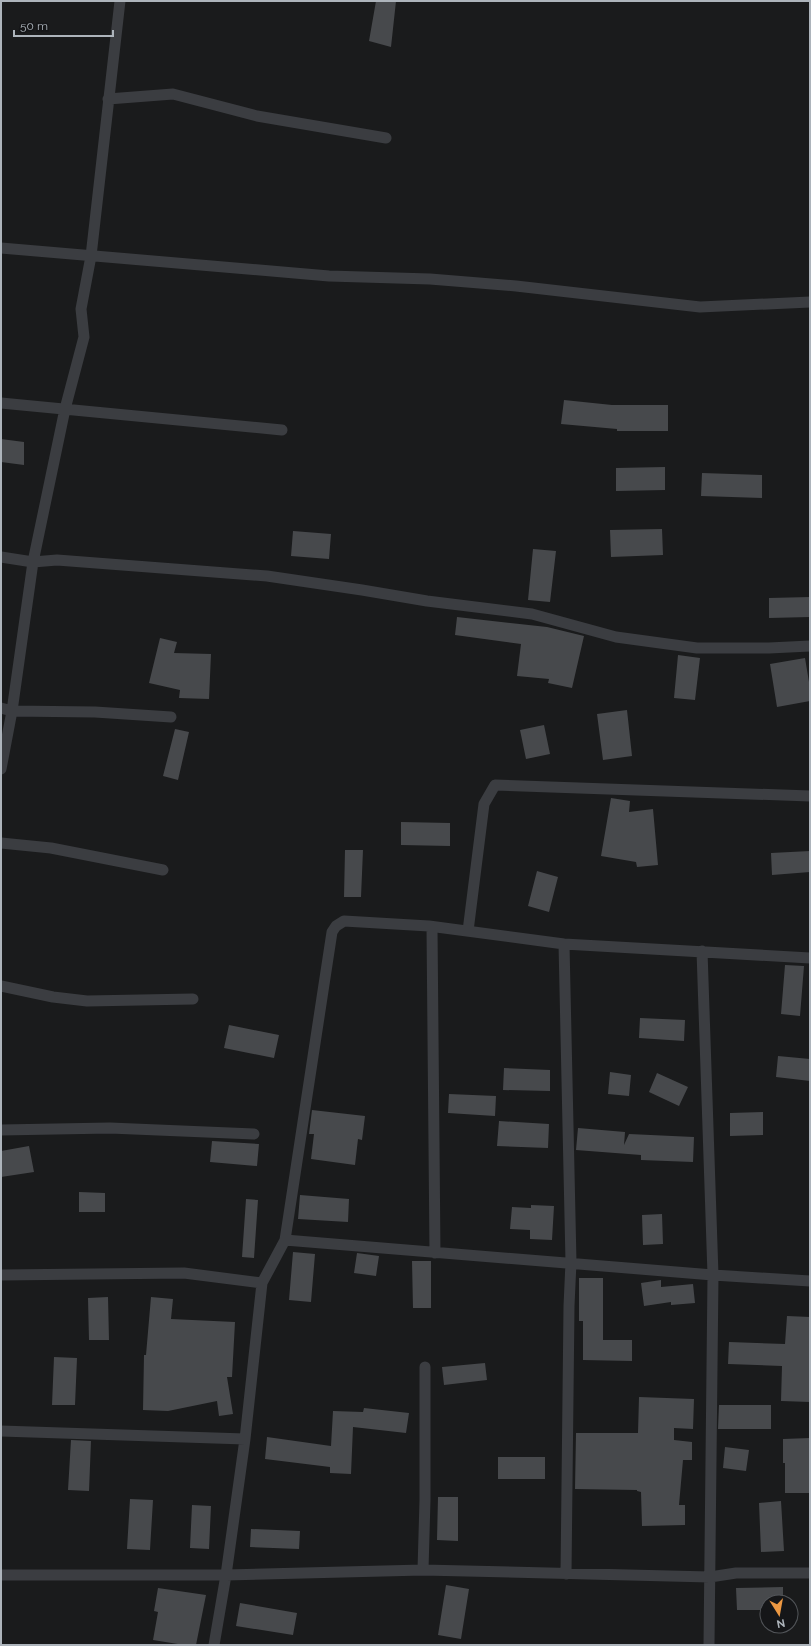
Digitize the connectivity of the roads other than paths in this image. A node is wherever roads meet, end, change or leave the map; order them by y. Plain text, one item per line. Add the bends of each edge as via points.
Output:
1 (120, 1) edge
2 (108, 99) junction
3 (386, 138) dead end
4 (1, 248) edge
5 (91, 256) junction
6 (810, 302) edge
7 (1, 403) edge
8 (65, 409) junction
9 (282, 430) dead end
10 (1, 558) edge
11 (33, 562) junction
12 (810, 646) edge
13 (1, 708) edge
14 (12, 711) junction
15 (171, 717) dead end
16 (1, 768) edge
17 (810, 796) edge
18 (1, 843) edge
19 (163, 870) dead end
20 (432, 927) junction
21 (468, 931) junction
22 (564, 944) junction
23 (702, 951) junction
24 (810, 958) edge
25 (1, 986) edge
26 (193, 999) dead end
27 (1, 1130) edge
28 (254, 1134) dead end
29 (285, 1240) junction
30 (435, 1253) junction
31 (571, 1262) junction
32 (1, 1275) edge
33 (713, 1275) junction
34 (810, 1281) edge
35 (262, 1283) junction
36 (425, 1367) dead end
37 (1, 1431) edge
38 (245, 1439) junction
39 (423, 1570) junction
40 (810, 1573) edge
41 (226, 1574) junction
42 (566, 1574) junction
43 (1, 1575) edge
44 (710, 1577) junction
45 (214, 1645) edge
46 (709, 1645) edge

1 - 2 street
2 - 3 street via 173,94 257,116
2 - 5 street
4 - 5 street
5 - 6 street via 329,276 430,279 508,285 700,307
5 - 8 street via 81,309 84,337
7 - 8 street
8 - 9 street
8 - 11 street
10 - 11 street
11 - 12 street via 57,560 267,576 427,601 532,614 616,638 697,648
11 - 14 street
13 - 14 street
14 - 15 street via 95,712
14 - 16 street
17 - 21 street via 495,785 484,804
18 - 19 street via 51,848
20 - 21 street
20 - 29 street via 344,921 332,932
20 - 30 street
21 - 22 street
22 - 23 street
22 - 31 street
23 - 24 street
23 - 33 street
25 - 26 street via 87,1001
27 - 28 street via 110,1128
29 - 30 street
29 - 35 street
30 - 31 street
31 - 33 street
31 - 42 street
32 - 35 street via 184,1273
33 - 34 street
33 - 44 street
35 - 38 street
36 - 39 street
37 - 38 street
38 - 41 street
39 - 41 street
39 - 42 street
40 - 44 street via 736,1573
41 - 43 street
41 - 45 street
42 - 44 street
44 - 46 street

